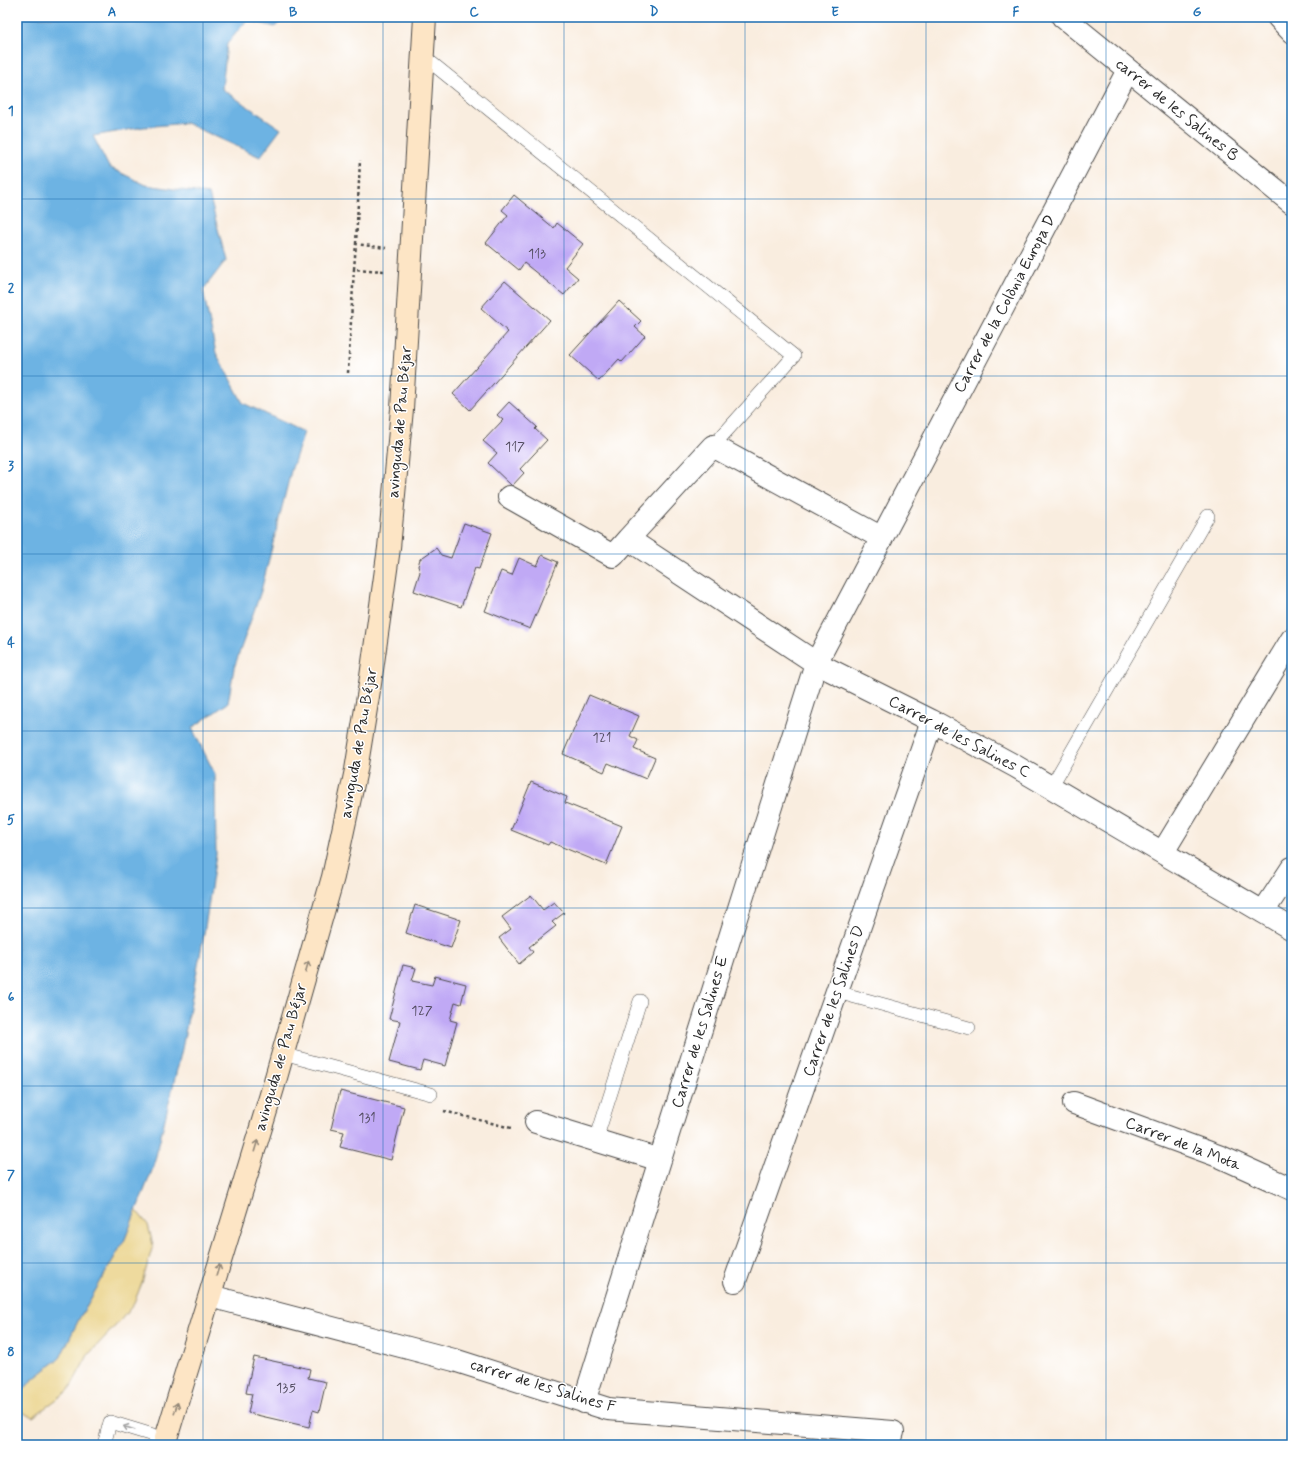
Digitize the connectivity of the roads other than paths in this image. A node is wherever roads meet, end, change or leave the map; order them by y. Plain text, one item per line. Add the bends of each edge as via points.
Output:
1 (425, 17) edge
2 (1063, 17) edge
3 (1278, 17) edge
4 (1292, 32) edge
5 (423, 56) junction
6 (1128, 70) junction
7 (1292, 203) edge
8 (713, 446) junction
9 (509, 497) dead end
10 (1208, 516) dead end
11 (882, 538) junction
12 (628, 540) junction
13 (1292, 639) edge
14 (816, 663) junction
15 (932, 721) junction
16 (1051, 787) junction
17 (1163, 852) junction
18 (1292, 868) edge
19 (1263, 912) junction
20 (1292, 930) edge
21 (837, 992) junction
22 (640, 1001) dead end
23 (969, 1028) dead end
24 (283, 1054) junction
25 (430, 1094) road end
26 (1074, 1103) dead end
27 (536, 1122) road end
28 (596, 1140) junction
29 (660, 1160) junction
30 (1292, 1189) edge
31 (735, 1280) dead end
32 (210, 1296) junction
33 (584, 1402) junction
34 (165, 1442) edge
35 (105, 1445) edge
36 (889, 1445) edge

1 - 5 street, avinguda de Pau Béjar
2 - 6 street, carrer de les Salines B
3 - 4 street
5 - 8 lane via 794,356
24 -> 5 street, avinguda de Pau Béjar via 333,877 356,770 370,684 390,540 402,409
6 - 7 street, carrer de les Salines B
6 - 11 street, Carrer de la Colònia Europa D
8 - 11 street
8 - 12 street
9 - 12 street via 613,556
10 - 16 lane
11 - 14 street, Carrer de la Colònia Europa D
12 - 14 street, Carrer de les Salines C
13 - 17 street
14 - 15 street, Carrer de les Salines C
14 - 29 street, Carrer de les Salines E
15 - 16 street, Carrer de les Salines C
15 - 21 street, Carrer de les Salines D
16 - 17 street, Carrer de les Salines C
17 - 19 street, Carrer de les Salines C
18 - 19 street
19 - 20 street, Carrer de les Salines C
21 - 23 lane
21 - 31 street, Carrer de les Salines D
22 - 28 lane
24 - 25 lane
32 -> 24 street, avinguda de Pau Béjar
26 - 30 street, Carrer de la Mota via 1221,1157
27 - 28 street
28 - 29 street
29 - 33 street, Carrer de les Salines E
32 - 33 street, carrer de les Salines F via 454,1360
34 -> 32 street, avinguda de Pau Béjar
33 - 36 street, carrer de les Salines F via 608,1409 893,1432
34 -> 35 lane via 110,1422

